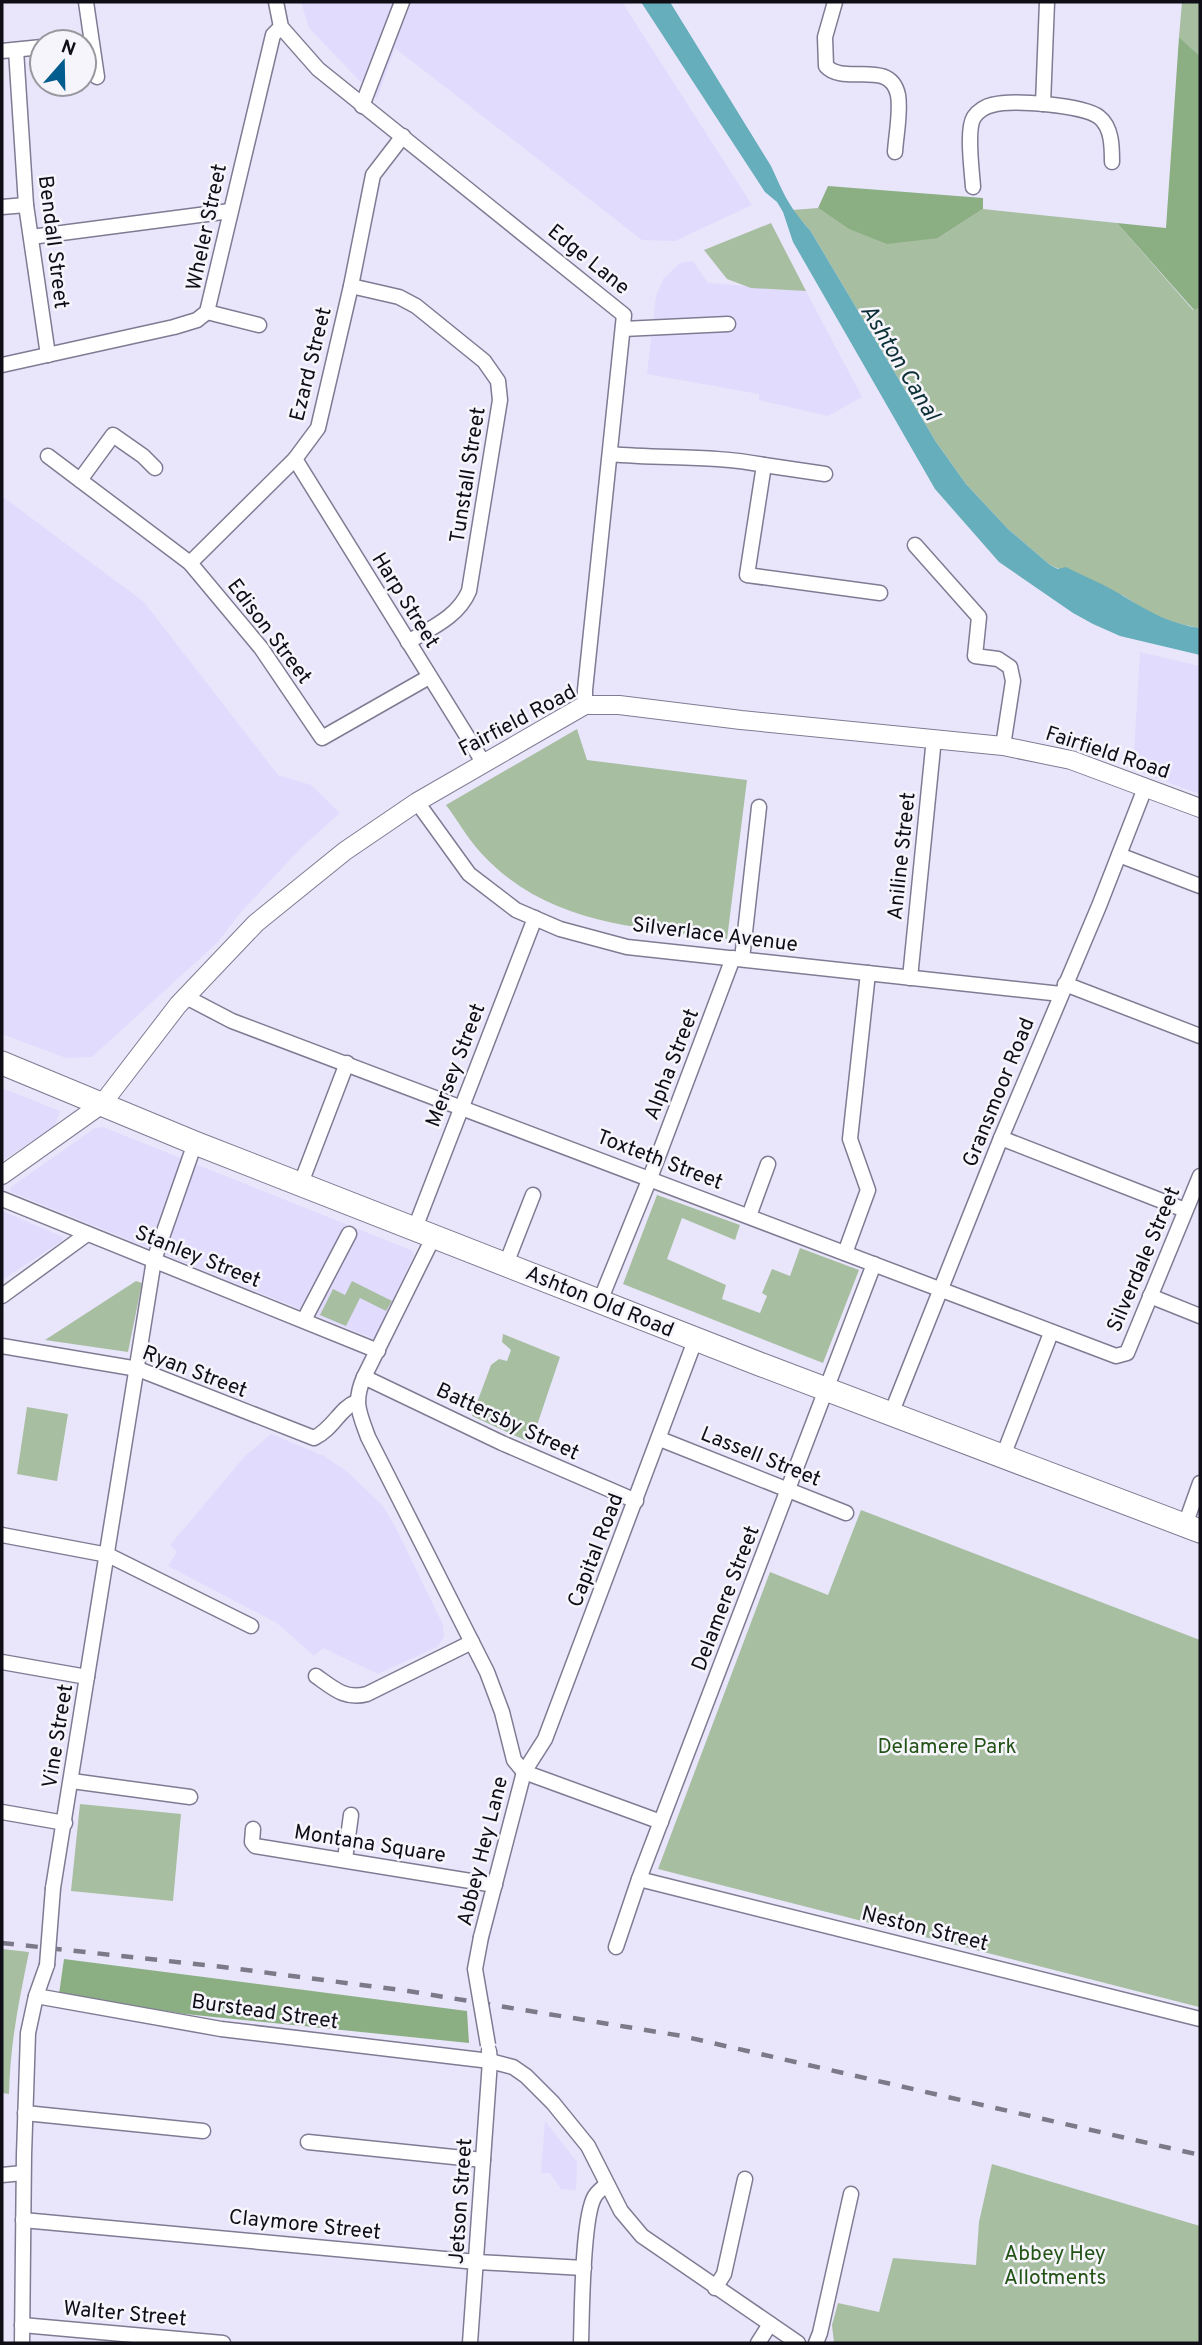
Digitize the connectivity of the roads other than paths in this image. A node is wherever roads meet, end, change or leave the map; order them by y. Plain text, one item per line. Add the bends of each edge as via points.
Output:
1 (86, 2) edge
2 (276, 2) edge
3 (402, 2) edge
4 (835, 2) edge
5 (1047, 2) edge
6 (281, 27) junction
7 (87, 28) edge
8 (28, 49) edge
9 (9, 51) edge
10 (1043, 104) junction
11 (362, 106) junction
12 (403, 136) junction
13 (895, 152) dead end
14 (1112, 162) dead end
15 (973, 187) dead end
16 (26, 205) junction
17 (2, 207) edge
18 (230, 211) junction
19 (30, 237) junction
20 (351, 286) junction
21 (207, 312) junction
22 (728, 324) dead end
23 (259, 325) dead end
24 (623, 329) junction
25 (48, 355) junction
26 (2, 365) edge
27 (610, 454) junction
28 (48, 456) dead end
29 (295, 459) junction
30 (764, 465) junction
31 (155, 468) dead end
32 (825, 474) dead end
33 (80, 480) junction
34 (915, 545) dead end
35 (190, 563) junction
36 (880, 593) dead end
37 (408, 642) junction
38 (429, 677) junction
39 (585, 705) junction
40 (934, 738) junction
41 (1003, 746) junction
42 (483, 762) junction
43 (1145, 788) junction
44 (417, 802) junction
45 (759, 807) dead end
46 (1200, 808) edge
47 (1119, 855) junction
48 (1200, 886) edge
49 (535, 918) junction
50 (738, 959) junction
51 (868, 973) junction
52 (910, 978) junction
53 (1063, 989) junction
54 (186, 997) junction
55 (1200, 1036) edge
56 (2, 1063) edge
57 (347, 1063) junction
58 (102, 1104) junction
59 (461, 1106) junction
60 (1001, 1138) junction
61 (195, 1143) junction
62 (768, 1164) dead end
63 (2, 1175) edge
64 (1200, 1175) edge
65 (650, 1178) junction
66 (301, 1183) junction
67 (533, 1195) dead end
68 (2, 1199) edge
69 (1185, 1210) junction
70 (749, 1216) junction
71 (425, 1232) junction
72 (87, 1234) junction
73 (349, 1234) dead end
74 (845, 1253) junction
75 (154, 1260) junction
76 (506, 1264) junction
77 (874, 1264) junction
78 (940, 1289) junction
79 (2, 1296) edge
80 (1150, 1296) junction
81 (600, 1301) junction
82 (1200, 1316) edge
83 (304, 1320) junction
84 (1051, 1333) junction
85 (696, 1338) junction
86 (2, 1346) edge
87 (378, 1351) junction
88 (1122, 1356) joint
89 (138, 1369) junction
90 (364, 1377) junction
91 (827, 1390) junction
92 (356, 1402) junction
93 (891, 1414) junction
94 (660, 1438) junction
95 (1003, 1456) junction
96 (1200, 1483) edge
97 (789, 1490) junction
98 (636, 1501) junction
99 (846, 1513) dead end
100 (1193, 1528) edge
101 (2, 1535) edge
102 (108, 1555) junction
103 (251, 1626) dead end
104 (472, 1642) junction
105 (2, 1662) edge
106 (316, 1676) dead end
107 (87, 1677) junction
108 (524, 1772) junction
109 (72, 1781) junction
110 (190, 1797) dead end
111 (2, 1812) edge
112 (351, 1815) dead end
113 (661, 1822) junction
114 (65, 1823) junction
115 (253, 1829) dead end
116 (345, 1859) junction
117 (639, 1879) junction
118 (495, 1885) junction
119 (616, 1947) dead end
120 (36, 1996) junction
121 (1200, 2019) edge
122 (490, 2061) junction
123 (25, 2113) junction
124 (203, 2131) dead end
125 (308, 2142) dead end
126 (483, 2160) junction
127 (23, 2173) junction
128 (2, 2175) edge
129 (745, 2179) dead end
130 (607, 2184) junction
131 (851, 2194) dead end
132 (23, 2220) junction
133 (477, 2262) junction
134 (584, 2268) junction
135 (715, 2288) junction
136 (770, 2324) junction
137 (22, 2325) junction
138 (22, 2343) edge
139 (223, 2343) edge
140 (470, 2343) edge
141 (583, 2343) edge
142 (758, 2343) edge
143 (798, 2343) edge
144 (816, 2343) edge

1 - 7 street
2 - 6 street, Edge Lane
3 - 11 street
4 - 13 street via 824,48 826,66 835,73 877,75 894,86 898,96
5 - 10 street
6 - 11 street, Edge Lane via 310,61
6 - 18 street, Wheler Street via 273,35
8 - 9 street
9 - 16 street, Bendall Street
10 - 14 street via 1097,116 1112,141
10 - 15 street via 991,105 973,118
11 - 12 street, Edge Lane
12 - 20 street, Ezard Street via 373,175
12 - 24 street, Edge Lane via 624,315
16 - 17 street
16 - 19 street, Bendall Street
18 - 19 street
18 - 21 street, Wheler Street
19 - 25 street, Bendall Street
20 - 29 street, Ezard Street via 318,428
20 - 37 street, Tunstall Street via 416,306 484,361 498,382 500,400 469,591 453,615
21 - 23 street
21 - 25 street, Wheler Street via 174,327
22 - 24 street
24 - 27 street, Edge Lane
25 - 26 street, Wheler Street
27 - 30 street via 725,458
27 - 39 street, Edge Lane
28 - 33 street, Edison Street
29 - 35 street, Ezard Street
29 - 37 street, Harp Street
30 - 32 street
30 - 36 street via 747,575
31 - 33 street via 113,435
33 - 35 street, Edison Street
34 - 41 street via 979,617 975,656 998,659 1010,667 1013,681
35 - 38 street, Edison Street via 261,648 322,738
37 - 38 street, Harp Street
38 - 42 street, Harp Street
39 - 40 street, Fairfield Road
39 - 42 street, Fairfield Road
40 - 41 street, Fairfield Road
40 - 52 street, Aniline Street
41 - 43 street, Fairfield Road via 1071,760
42 - 44 street, Fairfield Road
43 - 46 street, Fairfield Road
43 - 47 street, Gransmoor Road
44 - 49 street, Silverlace Avenue via 469,874 516,910
44 - 54 street, Fairfield Road via 345,851 256,923
45 - 50 street, Alpha Street
47 - 48 street
47 - 53 street, Gransmoor Road
49 - 50 street, Silverlace Avenue via 627,947
49 - 59 street, Mersey Street
50 - 51 street, Silverlace Avenue
50 - 65 street, Alpha Street
51 - 52 street, Silverlace Avenue
51 - 74 street via 850,1139 868,1190
52 - 53 street, Silverlace Avenue
53 - 55 street, Silverlace Avenue
53 - 60 street, Gransmoor Road
54 - 57 street, Toxteth Street via 232,1021
54 - 58 street, Fairfield Road
56 - 58 highway, Ashton Old Road
57 - 59 street, Toxteth Street
57 - 66 street
58 - 61 highway, Ashton Old Road
58 - 63 street, Fairfield Road
59 - 65 street, Toxteth Street
59 - 71 street, Mersey Street
60 - 69 street
60 - 78 street, Gransmoor Road
61 - 66 highway, Ashton Old Road
61 - 75 street, Vine Street
62 - 70 street
64 - 69 street, Silverdale Street
65 - 70 street, Toxteth Street
65 - 81 street, Alpha Street
66 - 71 highway, Ashton Old Road
67 - 76 street
68 - 72 street, Stanley Street
69 - 80 street, Silverdale Street
70 - 74 street, Toxteth Street
71 - 76 highway, Ashton Old Road
71 - 87 street
72 - 75 street, Stanley Street
72 - 79 street
73 - 83 street
74 - 77 street, Toxteth Street
75 - 83 street, Stanley Street
75 - 89 street, Vine Street
76 - 81 highway, Ashton Old Road
77 - 78 street, Toxteth Street
77 - 91 street, Delamere Street
78 - 84 street, Toxteth Street
78 - 93 street, Gransmoor Road
80 - 82 street
80 - 88 street, Silverdale Street
81 - 85 highway, Ashton Old Road
83 - 87 street, Stanley Street
84 - 88 street, Toxteth Street
84 - 95 street
85 - 91 highway, Ashton Old Road
85 - 94 street, Capital Road
86 - 89 street, Ryan Street
87 - 90 street
89 - 92 street, Ryan Street via 314,1438 327,1432
89 - 102 street, Vine Street
90 - 92 street
90 - 98 street, Battersby Street
91 - 93 highway, Ashton Old Road
91 - 97 street, Delamere Street
92 - 104 street, Abbey Hey Lane via 368,1437
93 - 95 highway, Ashton Old Road
94 - 97 street, Lassell Street
94 - 98 street, Capital Road
95 - 100 highway, Ashton Old Road
96 - 100 street
97 - 99 street, Lassell Street
97 - 113 street, Delamere Street
98 - 108 street, Capital Road via 545,1739
101 - 102 street
102 - 103 street
102 - 107 street, Vine Street
104 - 106 street via 357,1697 344,1695
104 - 108 street, Abbey Hey Lane via 502,1712 514,1760
105 - 107 street
107 - 109 street, Vine Street
108 - 113 street
108 - 118 street, Abbey Hey Lane
109 - 110 street
109 - 114 street, Vine Street
111 - 114 street
112 - 116 street
113 - 117 street, Delamere Street
114 - 120 street, Vine Street, bridge via 53,1888 47,1965
115 - 116 street, Montana Square via 255,1846
116 - 118 street, Montana Square
117 - 119 street, Delamere Street
117 - 121 street, Neston Street
118 - 122 street, Abbey Hey Lane, bridge via 475,1969
120 - 122 street, Burstead Street via 221,2029
120 - 123 street, Vine Street via 28,2033
122 - 126 street, Jetson Street
122 - 130 street via 513,2067 545,2094 588,2146
123 - 124 street
123 - 127 street, Vine Street
125 - 126 street
126 - 133 street, Jetson Street
127 - 128 street
127 - 132 street, Vine Street
129 - 135 street via 724,2274
130 - 134 street via 592,2204
130 - 135 street via 642,2236
131 - 144 street
132 - 133 street, Claymore Street
132 - 137 street, Vine Street
133 - 134 street, Claymore Street
133 - 140 street, Jetson Street
134 - 141 street
135 - 136 street
136 - 142 street
136 - 143 street
137 - 138 street, Vine Street
137 - 139 street, Walter Street

